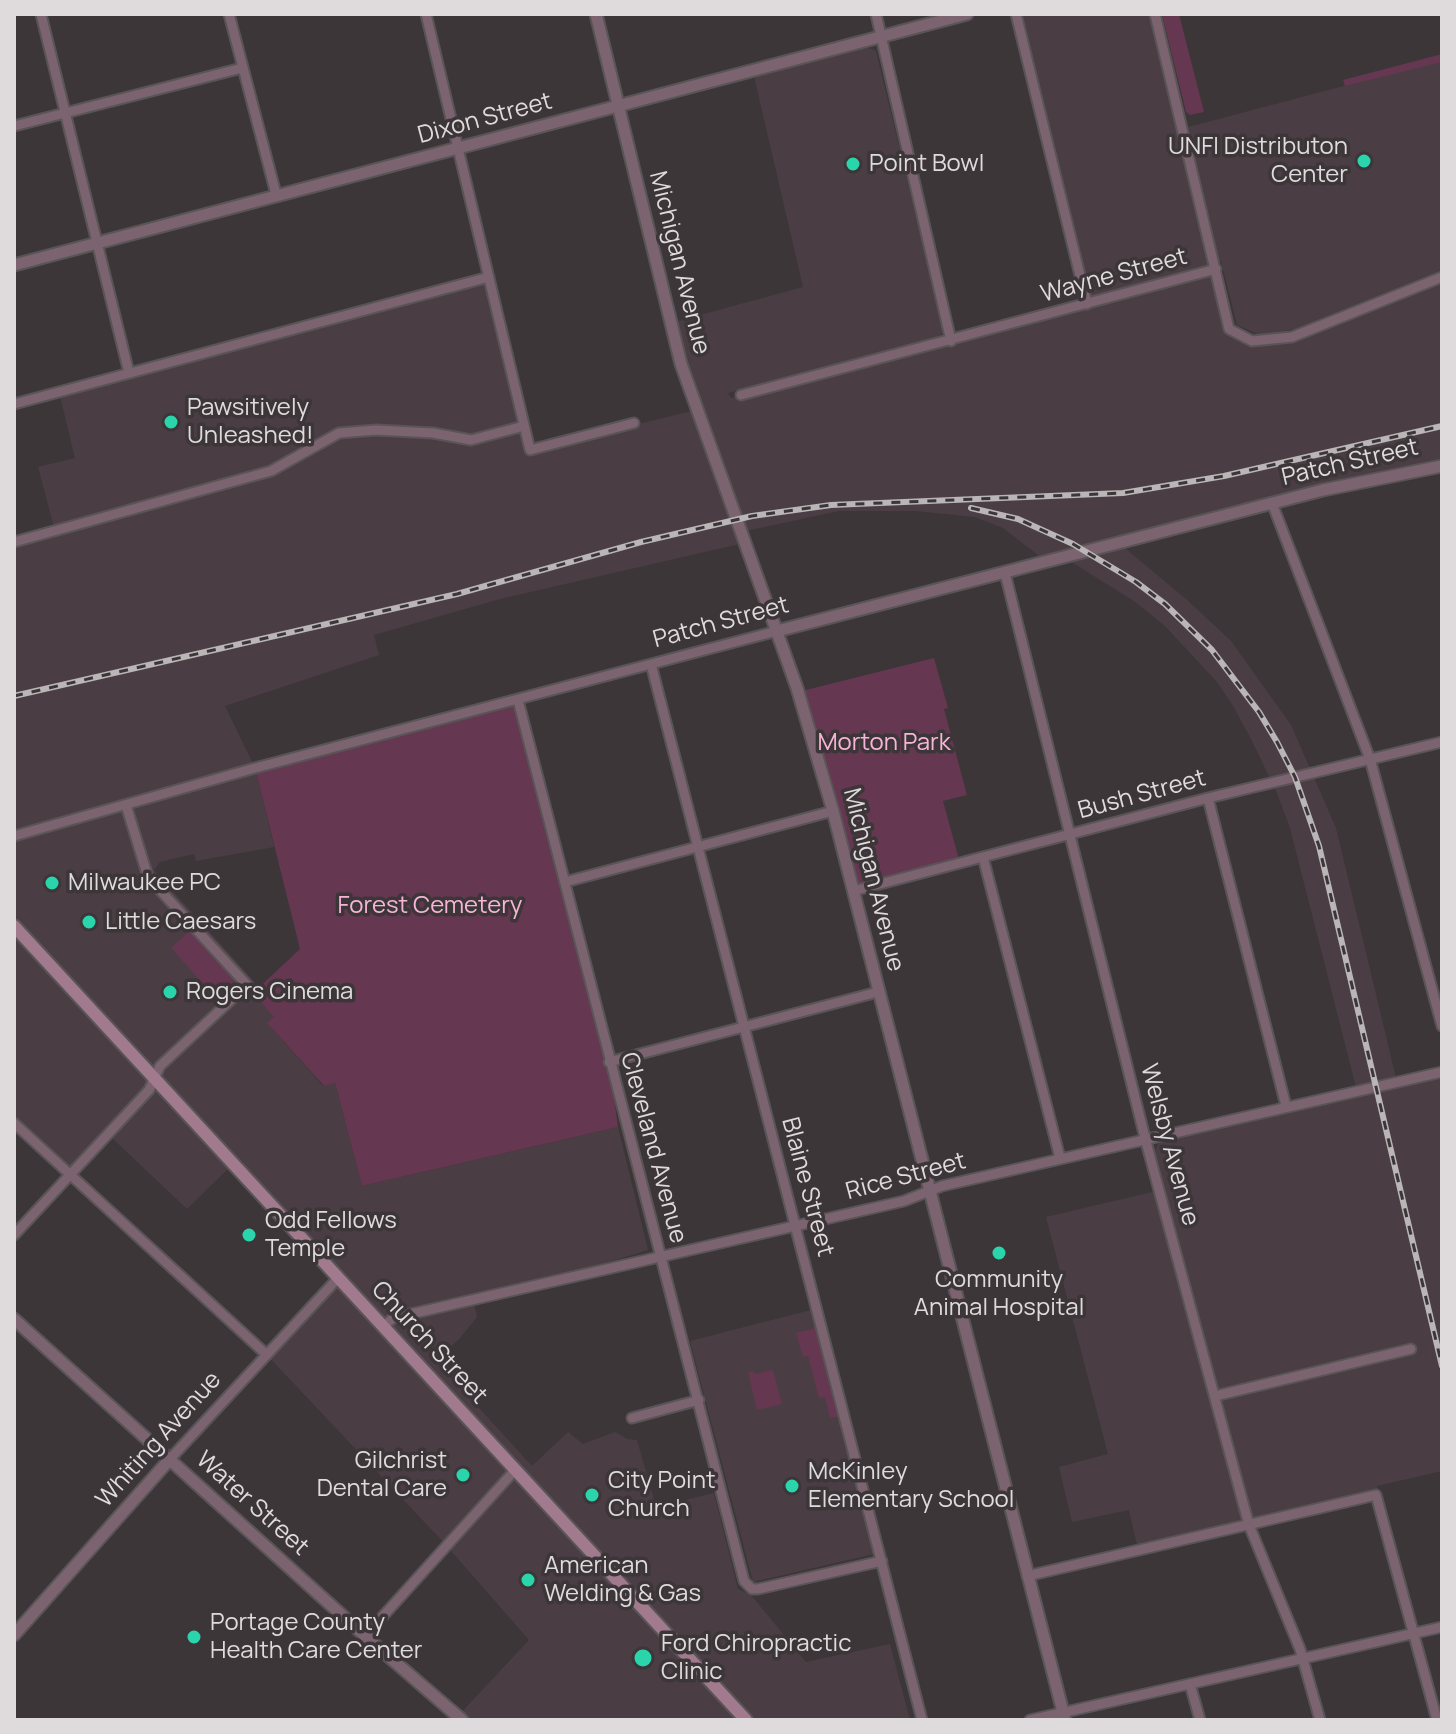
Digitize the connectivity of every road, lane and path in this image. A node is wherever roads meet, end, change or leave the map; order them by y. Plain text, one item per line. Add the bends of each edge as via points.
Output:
1 (41, 14) edge
2 (229, 14) edge
3 (426, 14) edge
4 (596, 14) edge
5 (876, 14) edge
6 (967, 14) edge
7 (1016, 14) edge
8 (1155, 14) edge
9 (882, 37) junction
10 (242, 68) junction
11 (617, 105) junction
12 (64, 112) junction
13 (14, 126) edge
14 (460, 149) junction
15 (276, 194) junction
16 (98, 243) junction
17 (14, 265) edge
18 (1216, 269) junction
19 (489, 277) junction
20 (1442, 277) edge
21 (1087, 304) junction
22 (951, 341) junction
23 (129, 373) junction
24 (741, 395) dead end
25 (14, 404) edge
26 (634, 423) dead end
27 (524, 426) junction
28 (1442, 466) edge
29 (1272, 503) junction
30 (14, 542) edge
31 (1005, 573) junction
32 (777, 631) junction
33 (651, 664) junction
34 (518, 700) junction
35 (1442, 742) edge
36 (1370, 759) junction
37 (1208, 798) junction
38 (126, 805) junction
39 (833, 811) junction
40 (14, 836) edge
41 (1069, 836) junction
42 (698, 847) junction
43 (983, 857) junction
44 (565, 882) junction
45 (853, 891) junction
46 (14, 926) edge
47 (878, 992) junction
48 (1442, 1026) edge
49 (745, 1027) junction
50 (609, 1062) junction
51 (1442, 1072) edge
52 (155, 1078) junction
53 (1286, 1106) junction
54 (14, 1123) edge
55 (1145, 1138) junction
56 (1060, 1158) junction
57 (70, 1176) junction
58 (931, 1192) junction
59 (797, 1226) junction
60 (14, 1235) edge
61 (661, 1257) junction
62 (339, 1277) junction
63 (14, 1319) edge
64 (384, 1326) junction
65 (1411, 1349) dead end
66 (267, 1355) junction
67 (1215, 1396) junction
68 (699, 1400) junction
69 (632, 1418) dead end
70 (170, 1459) junction
71 (516, 1469) junction
72 (1249, 1525) junction
73 (882, 1561) junction
74 (1027, 1576) junction
75 (1442, 1627) edge
76 (1414, 1634) junction
77 (14, 1635) edge
78 (365, 1636) junction
79 (1303, 1659) junction
80 (1190, 1684) junction
81 (1064, 1716) edge
82 (462, 1720) edge
83 (746, 1720) edge
84 (922, 1720) edge
85 (1030, 1720) edge
86 (1200, 1720) edge
87 (1320, 1720) edge
88 (1437, 1720) edge

1 - 12 street
2 - 10 street
3 - 14 street
4 - 11 street, Michigan Avenue
5 - 9 street
6 - 9 street, Dixon Street
7 - 21 street
8 - 18 street
9 - 11 street, Dixon Street
9 - 22 street
10 - 12 street
10 - 15 street
11 - 14 street, Dixon Street
11 - 32 street, Michigan Avenue via 681,364
12 - 13 street
12 - 16 street
14 - 15 street, Dixon Street
14 - 19 street
15 - 16 street, Dixon Street
16 - 17 street, Dixon Street
16 - 23 street
18 - 20 street, Wayne Street via 1229,329 1252,341 1292,337
18 - 21 street, Wayne Street
19 - 23 street
19 - 27 street
21 - 22 street, Wayne Street
22 - 24 street, Wayne Street
23 - 25 street
26 - 27 street via 530,450
27 - 30 street via 471,440 433,433 339,433 271,471
28 - 29 street, Patch Street
29 - 31 street, Patch Street
29 - 36 street
31 - 32 street, Patch Street
31 - 41 street, Welsby Avenue
32 - 33 street, Patch Street
32 - 39 street, Michigan Avenue
33 - 34 street, Patch Street
33 - 42 street, Blaine Street
34 - 38 street, Patch Street
34 - 44 street, Cleveland Avenue
35 - 36 street, Bush Street
36 - 37 street, Bush Street
36 - 48 street
37 - 41 street, Bush Street
37 - 53 street
38 - 40 street, Patch Street
38 - 52 street via 148,877 247,985 160,1066
39 - 42 street
39 - 45 street, Michigan Avenue
41 - 43 street, Bush Street
41 - 55 street, Welsby Avenue
42 - 44 street
42 - 49 street, Blaine Street
43 - 45 street, Bush Street
43 - 56 street
44 - 50 street, Cleveland Avenue
45 - 47 street, Michigan Avenue
46 - 52 main road, Church Street
47 - 49 street
47 - 58 street, Michigan Avenue
49 - 50 street
49 - 59 street, Blaine Street
50 - 61 street, Cleveland Avenue
51 - 53 street, Rice Street
52 - 57 street
52 - 62 main road, Church Street
53 - 55 street, Rice Street
54 - 57 street
55 - 56 street, Rice Street
55 - 67 street, Welsby Avenue
56 - 58 street, Rice Street
57 - 60 street
57 - 66 street
58 - 59 street, Rice Street
58 - 74 street, Michigan Avenue
59 - 61 street, Rice Street
59 - 73 street, Blaine Street
61 - 64 street, Rice Street via 393,1318
61 - 68 street, Cleveland Avenue
62 - 64 main road, Church Street
62 - 66 street, Whiting Avenue
63 - 70 street, Water Street
64 - 71 main road, Church Street
65 - 67 street
66 - 70 street, Whiting Avenue
67 - 72 street, Welsby Avenue
68 - 69 street
68 - 73 street, Cleveland Avenue via 744,1581 752,1589
70 - 77 street, Whiting Avenue
70 - 78 street, Water Street
71 - 78 street
71 - 83 main road, Church Street
72 - 74 street
72 - 76 street via 1376,1495
72 - 79 street, Welsby Avenue
73 - 84 street, Blaine Street
74 - 81 street, Michigan Avenue
75 - 76 street
76 - 79 street
76 - 88 street
78 - 82 street, Water Street
79 - 80 street
79 - 87 street, Welsby Avenue
80 - 81 street
80 - 86 street
81 - 85 street

